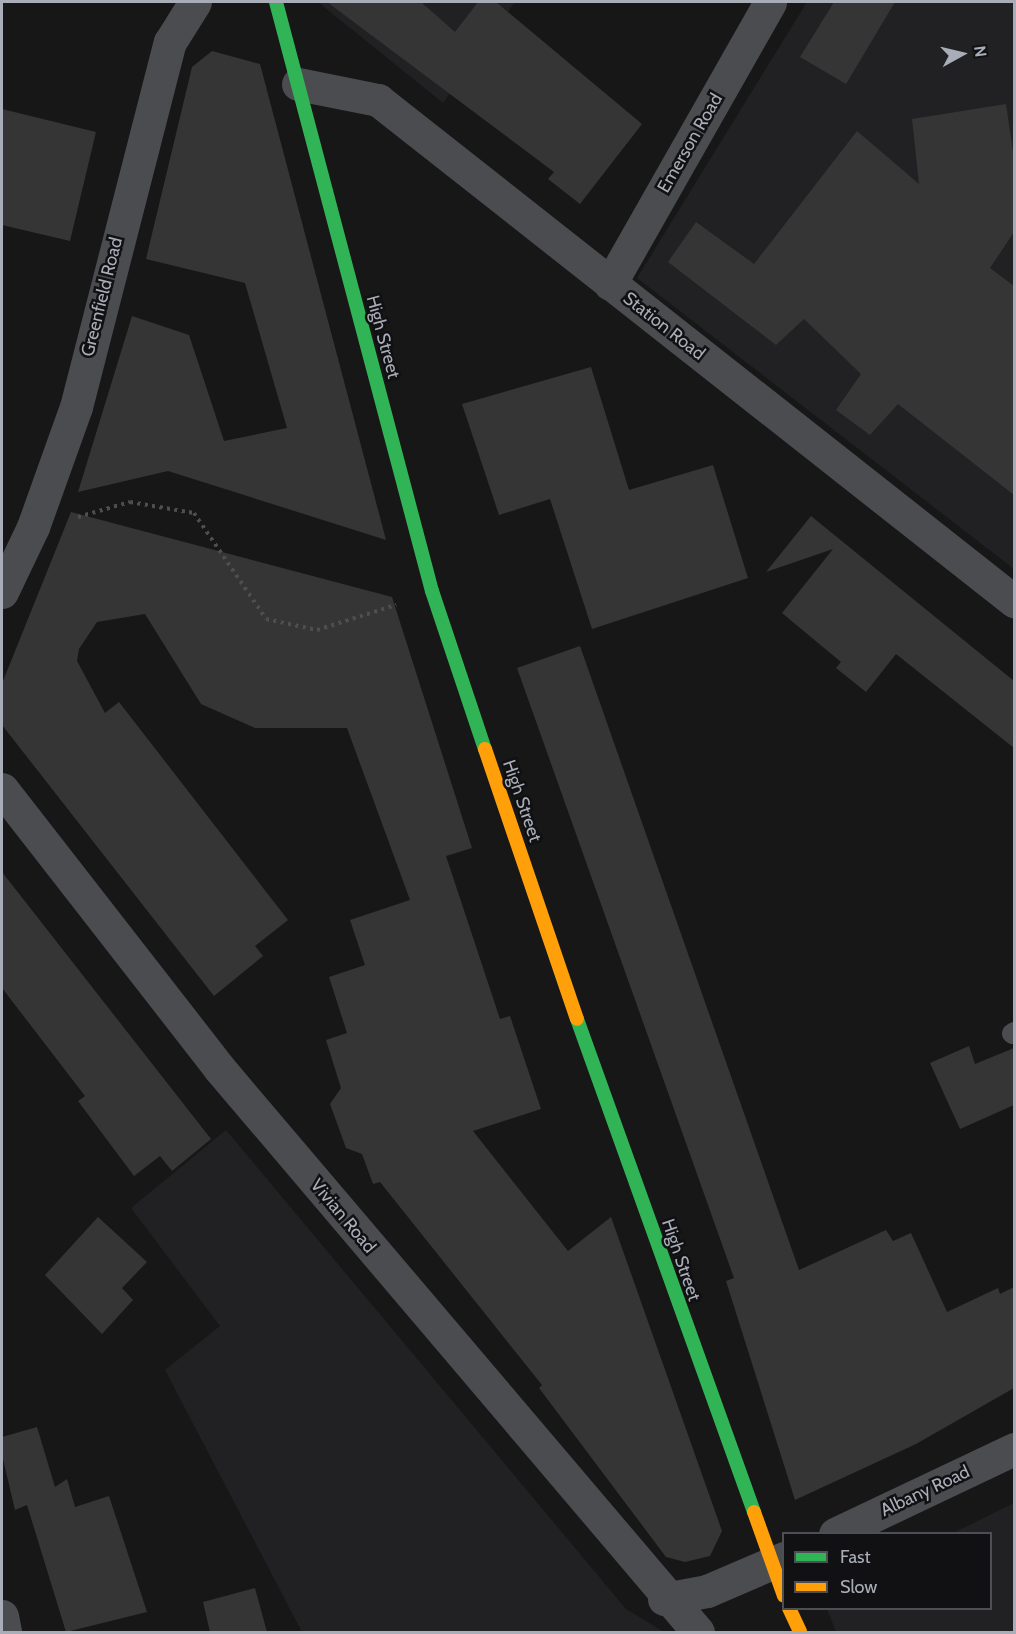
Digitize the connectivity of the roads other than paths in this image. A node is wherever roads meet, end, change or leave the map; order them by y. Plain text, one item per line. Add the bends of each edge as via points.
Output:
1 (195, 2) edge
2 (276, 2) edge
3 (770, 2) edge
4 (298, 84) junction
5 (610, 284) junction
6 (2, 592) edge
7 (1014, 601) edge
8 (2, 789) edge
9 (1014, 1449) edge
10 (837, 1532) edge
11 (776, 1561) edge
12 (782, 1591) edge
13 (664, 1599) junction
14 (790, 1610) edge
15 (2, 1616) edge
16 (5, 1632) edge
17 (698, 1632) edge
18 (800, 1632) edge

1 - 6 street, Greenfield Road via 170,42 76,407 33,527
2 - 4 main road, High Street
3 - 5 street, Emerson Road
4 - 5 street, Station Road via 378,100
4 - 11 main road, High Street via 432,591
5 - 7 street, Station Road
8 - 13 street, Vivian Road via 219,1068
9 - 10 street, Albany Road
11 - 12 main road, High Street
11 - 13 street via 707,1591
13 - 17 street, Vivian Road
14 - 18 main road
15 - 16 street

